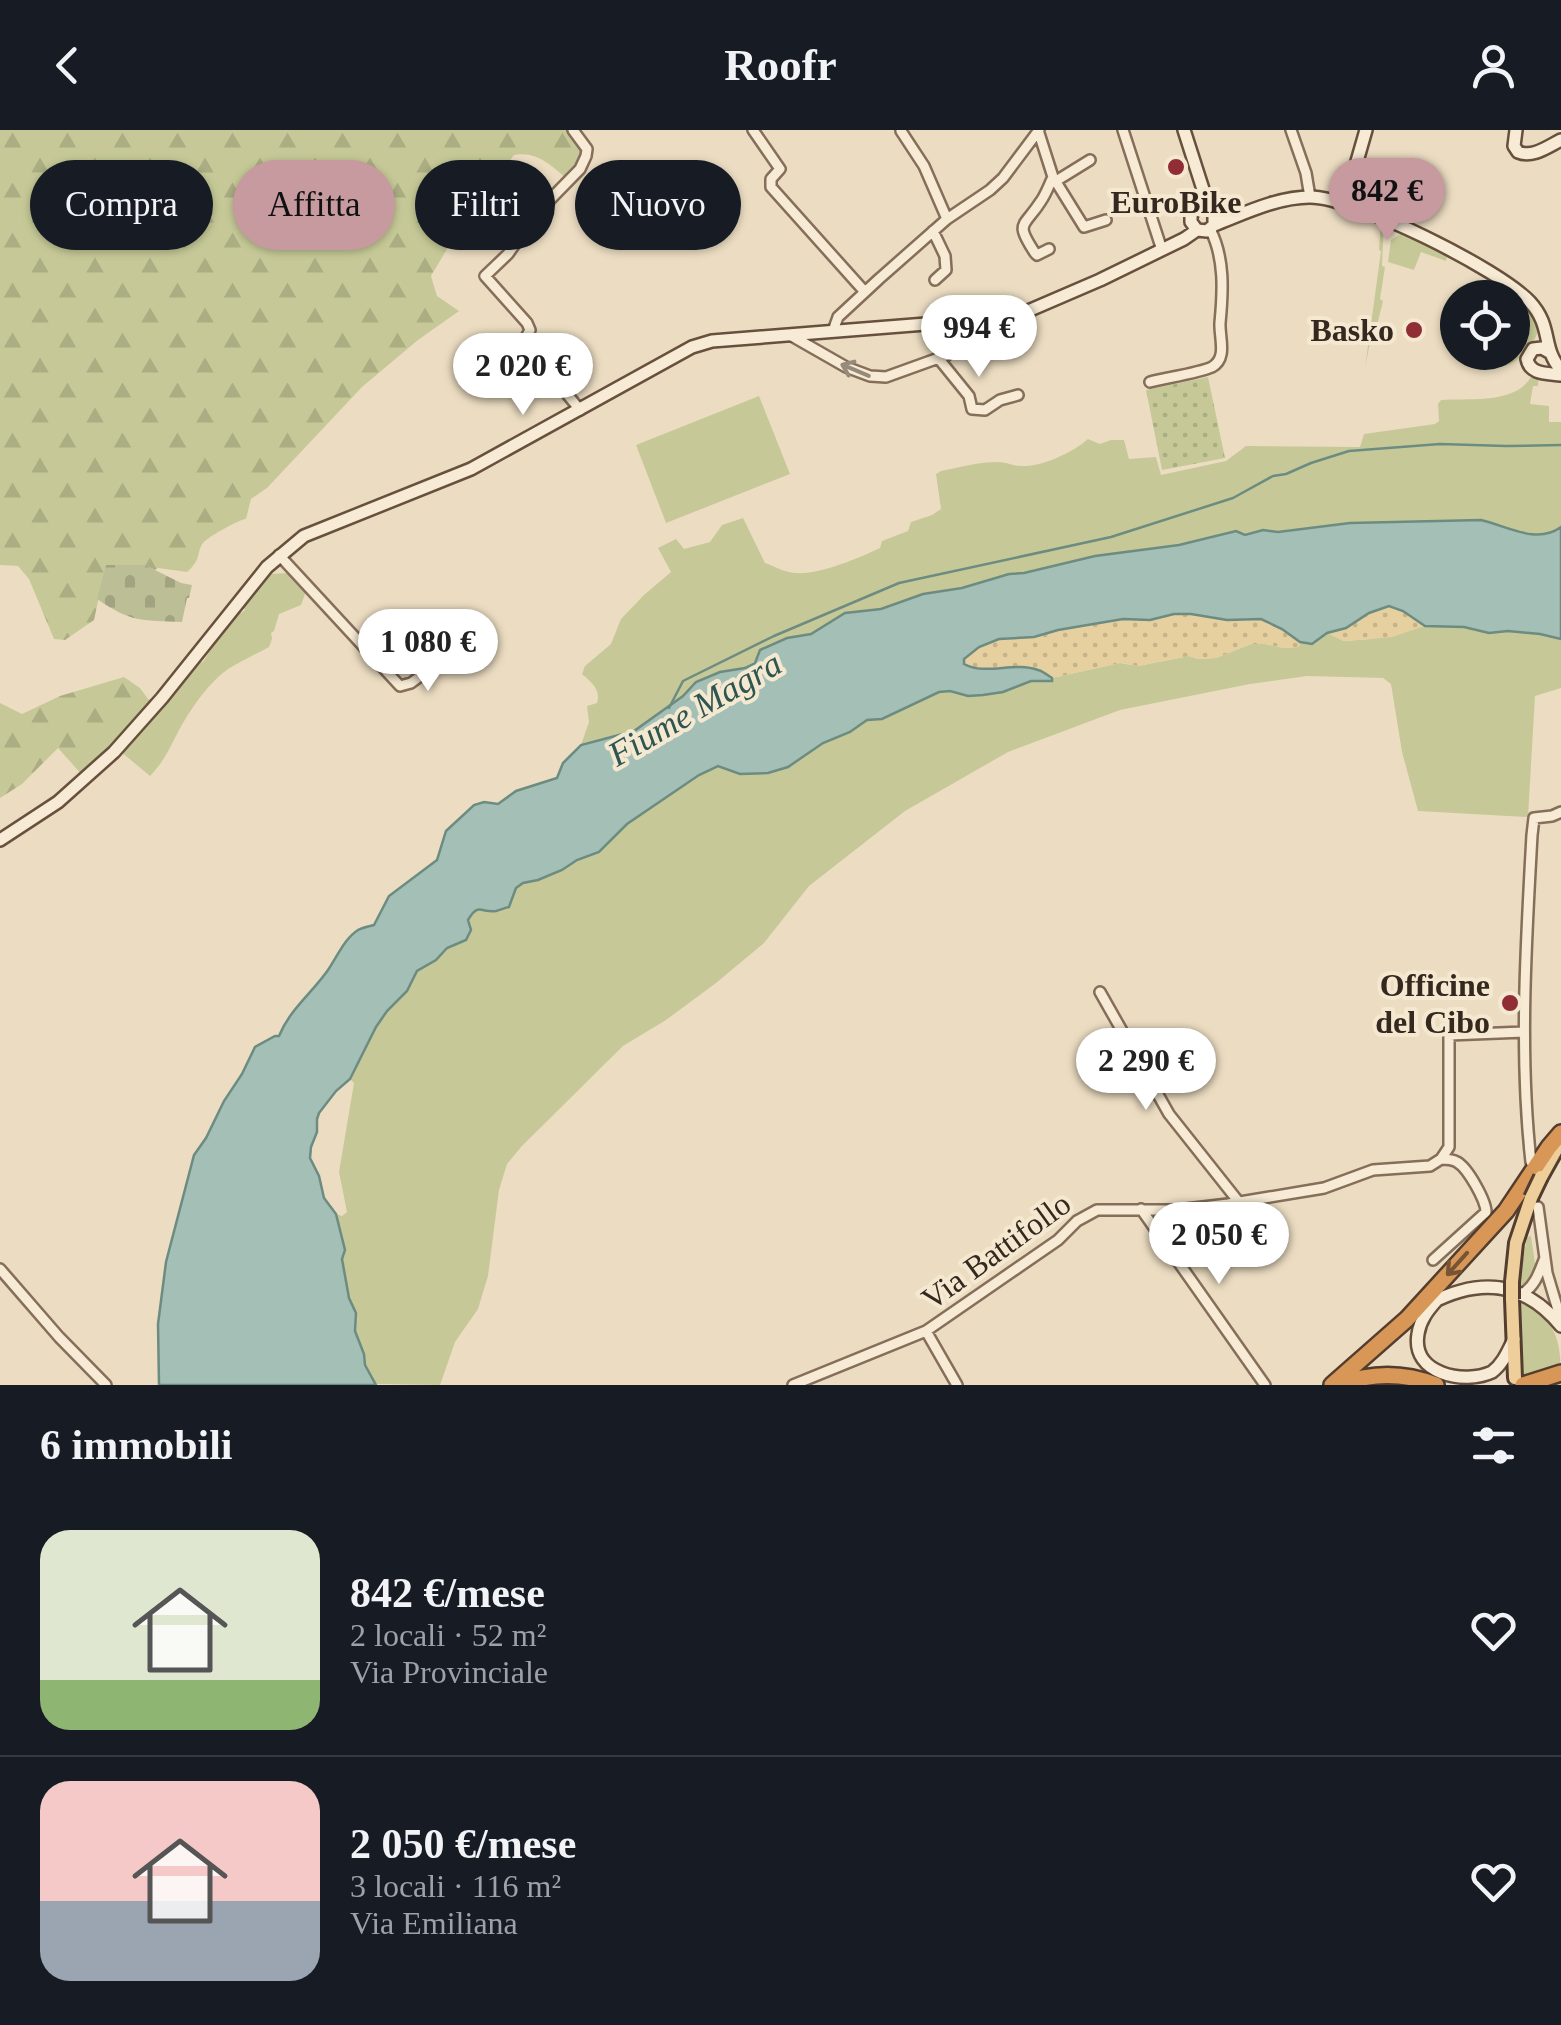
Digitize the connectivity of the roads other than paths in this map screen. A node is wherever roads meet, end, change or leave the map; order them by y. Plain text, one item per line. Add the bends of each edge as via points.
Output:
1 (573, 130) edge
2 (753, 130) edge
3 (1038, 130) edge
4 (1124, 130) edge
5 (1184, 130) edge
6 (1291, 130) edge
7 (1366, 130) edge
8 (1516, 130) edge
9 (902, 131) edge
10 (1561, 140) edge
11 (1090, 160) dead end
12 (1054, 179) junction
13 (1310, 197) junction
14 (1345, 203) junction
15 (947, 219) junction
16 (1106, 220) dead end
17 (1204, 220) junction
18 (932, 231) junction
19 (1049, 249) dead end
20 (1162, 250) junction
21 (934, 280) dead end
22 (864, 292) junction
23 (1006, 318) junction
24 (833, 331) junction
25 (790, 335) junction
26 (1546, 352) junction
27 (939, 358) junction
28 (1541, 372) junction
29 (1561, 373) edge
30 (1150, 382) dead end
31 (1018, 395) dead end
32 (580, 410) junction
33 (279, 555) junction
34 (438, 663) dead end
35 (1561, 812) edge
36 (0, 840) edge
37 (1100, 992) dead end
38 (1524, 1032) junction
39 (1561, 1133) edge
40 (1561, 1141) edge
41 (1441, 1159) junction
42 (1531, 1162) dead end
43 (1238, 1201) junction
44 (1538, 1208) dead end
45 (1141, 1209) junction
46 (1545, 1258) junction
47 (1432, 1260) dead end
48 (0, 1269) edge
49 (1517, 1296) junction
50 (1437, 1300) junction
51 (1407, 1318) junction
52 (1560, 1324) edge
53 (926, 1332) junction
54 (1514, 1339) junction
55 (1561, 1372) edge
56 (1519, 1382) edge
57 (106, 1385) edge
58 (793, 1385) edge
59 (956, 1385) edge
60 (1265, 1385) edge
61 (1335, 1385) edge
62 (1436, 1385) edge

1 - 32 street via 587,148 580,169 485,276 528,323 524,342
2 - 22 street via 780,169 771,187
3 - 12 street
3 - 15 street via 1003,178
4 - 20 street
5 - 17 main road
6 - 13 street
7 - 14 main road
8 - 10 main road via 1514,146 1524,155
9 - 15 street
11 - 12 street
12 - 16 street via 1084,227
12 - 19 street via 1022,226 1035,253
13 - 14 main road
13 - 17 main road
14 - 26 main road via 1476,264 1520,292 1546,329
15 - 18 street
17 - 20 main road
17 - 30 street via 1217,246 1224,295 1220,358 1213,366
18 - 21 street via 946,270
18 - 22 street
20 - 23 main road
22 - 24 street
23 - 24 main road
23 - 27 street
24 - 25 main road
27 -> 25 street via 870,376
25 - 32 main road via 692,347
26 - 28 main road via 1548,368
26 - 28 main road via 1530,352 1528,362
26 - 29 main road
27 - 31 street via 972,409
28 - 29 main road
32 - 33 main road via 471,469 304,536
33 - 34 street via 400,686
33 - 36 main road via 114,752 58,802
35 - 38 street via 1534,818
37 - 43 street via 1168,1114
38 - 41 street via 1449,1034 1449,1147
38 - 42 street
39 -> 51 highway via 1506,1211
40 - 49 main road, bridge via 1524,1215 1514,1262
41 - 43 street, Via Battifollo
41 - 47 street via 1463,1166 1486,1212
43 - 45 street, Via Battifollo
44 - 46 street
45 - 53 street, Via Battifollo via 1097,1210 1077,1220
45 - 60 street
46 - 49 street via 1529,1290
46 - 52 street
48 - 57 street
49 - 50 main road via 1489,1286
49 - 52 main road
49 - 54 main road
50 - 51 main road
50 - 54 main road via 1417,1336 1422,1359 1442,1376 1466,1380 1488,1374
51 - 61 highway
53 - 58 street, Via Battifollo
53 - 59 street
54 - 56 main road
55 - 56 highway
61 - 62 highway via 1376,1374

